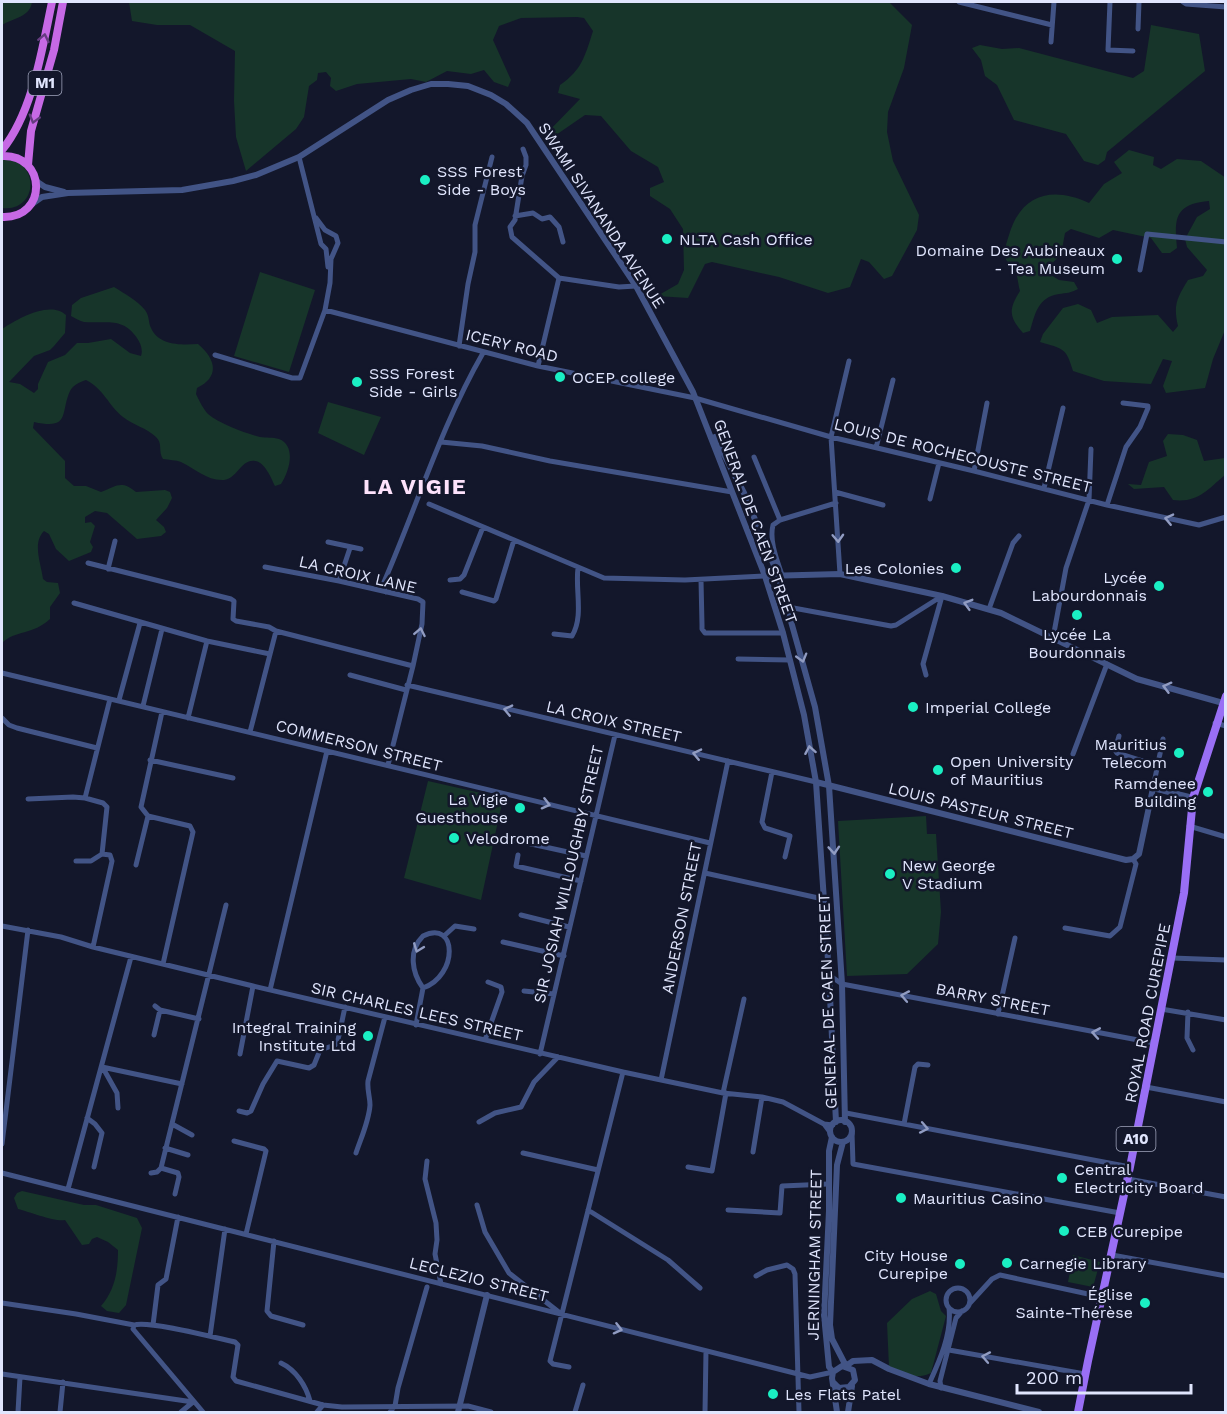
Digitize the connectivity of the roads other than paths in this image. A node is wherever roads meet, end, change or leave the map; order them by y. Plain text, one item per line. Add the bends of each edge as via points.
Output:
1 (52, 2) edge
2 (63, 2) edge
3 (959, 2) edge
4 (1054, 2) edge
5 (1110, 2) edge
6 (1139, 2) edge
7 (1183, 2) edge
8 (1204, 4) edge
9 (1226, 7) edge
10 (1052, 24) junction
11 (1138, 29) dead end
12 (1051, 42) dead end
13 (1133, 51) dead end
14 (523, 149) dead end
15 (2, 150) edge
16 (2, 156) edge
17 (492, 156) dead end
18 (299, 157) junction
19 (28, 165) junction
20 (36, 181) junction
21 (68, 193) junction
22 (30, 207) junction
23 (515, 216) junction
24 (6, 217) edge
25 (316, 218) junction
26 (2, 226) edge
27 (329, 233) junction
28 (321, 239) junction
29 (563, 242) dead end
30 (1226, 242) edge
31 (335, 248) junction
32 (326, 249) junction
33 (1140, 270) dead end
34 (329, 274) junction
35 (559, 278) junction
36 (636, 286) junction
37 (325, 310) junction
38 (459, 346) junction
39 (483, 353) junction
40 (214, 355) dead end
41 (849, 361) dead end
42 (538, 366) junction
43 (893, 380) dead end
44 (695, 398) junction
45 (987, 403) dead end
46 (1123, 403) dead end
47 (1063, 408) dead end
48 (700, 410) junction
49 (831, 437) junction
50 (441, 442) junction
51 (876, 448) junction
52 (1091, 449) dead end
53 (754, 457) dead end
54 (939, 463) junction
55 (974, 471) junction
56 (1044, 488) junction
57 (732, 492) junction
58 (835, 492) junction
59 (930, 499) dead end
60 (1089, 500) junction
61 (836, 503) junction
62 (429, 504) dead end
63 (883, 505) dead end
64 (1107, 505) junction
65 (1226, 517) edge
66 (780, 520) junction
67 (483, 527) junction
68 (1019, 536) dead end
69 (514, 540) junction
70 (115, 541) dead end
71 (328, 542) dead end
72 (351, 549) junction
73 (361, 549) dead end
74 (88, 563) dead end
75 (265, 567) dead end
76 (108, 568) junction
77 (578, 568) junction
78 (840, 574) junction
79 (780, 575) junction
80 (765, 576) junction
81 (450, 580) dead end
82 (701, 580) junction
83 (339, 581) junction
84 (386, 592) junction
85 (462, 592) dead end
86 (942, 596) junction
87 (74, 603) dead end
88 (788, 607) junction
89 (988, 609) junction
90 (140, 623) junction
91 (162, 629) junction
92 (276, 631) junction
93 (783, 633) junction
94 (554, 634) dead end
95 (1053, 638) junction
96 (207, 641) junction
97 (270, 654) junction
98 (738, 659) dead end
99 (790, 660) junction
100 (1107, 664) junction
101 (413, 666) junction
102 (2, 673) edge
103 (350, 675) dead end
104 (926, 675) dead end
105 (407, 688) junction
106 (110, 699) junction
107 (1224, 699) edge
108 (119, 700) junction
109 (143, 706) junction
110 (162, 712) junction
111 (2, 718) edge
112 (188, 718) junction
113 (1215, 723) junction
114 (1226, 726) edge
115 (250, 732) junction
116 (615, 735) junction
117 (1119, 736) dead end
118 (1163, 739) dead end
119 (98, 748) junction
120 (327, 751) junction
121 (1073, 754) dead end
122 (150, 760) junction
123 (728, 761) junction
124 (388, 765) junction
125 (1158, 766) junction
126 (772, 772) junction
127 (233, 778) dead end
128 (816, 782) junction
129 (829, 786) junction
130 (1153, 788) junction
131 (85, 798) junction
132 (1193, 798) junction
133 (28, 799) dead end
134 (146, 815) junction
135 (596, 816) junction
136 (1189, 826) junction
137 (1226, 837) edge
138 (504, 838) dead end
139 (710, 843) junction
140 (102, 854) junction
141 (518, 855) dead end
142 (586, 856) junction
143 (785, 857) dead end
144 (1130, 860) junction
145 (76, 861) dead end
146 (136, 866) dead end
147 (705, 873) junction
148 (581, 881) junction
149 (823, 899) junction
150 (226, 905) dead end
151 (521, 915) dead end
152 (2, 926) edge
153 (569, 927) junction
154 (1065, 928) dead end
155 (474, 929) dead end
156 (27, 930) junction
157 (444, 936) junction
158 (1015, 938) dead end
159 (503, 942) dead end
160 (93, 947) junction
161 (564, 956) junction
162 (131, 957) junction
163 (1172, 958) junction
164 (1226, 960) edge
165 (163, 964) junction
166 (209, 975) junction
167 (829, 975) junction
168 (488, 982) dead end
169 (843, 984) junction
170 (253, 986) junction
171 (423, 988) junction
172 (270, 990) junction
173 (524, 991) dead end
174 (554, 994) junction
175 (744, 999) dead end
176 (345, 1007) junction
177 (1161, 1009) junction
178 (1188, 1012) junction
179 (998, 1014) junction
180 (385, 1017) junction
181 (199, 1019) junction
182 (1226, 1020) edge
183 (416, 1025) junction
184 (154, 1035) dead end
185 (484, 1040) junction
186 (1154, 1043) junction
187 (1193, 1050) dead end
188 (240, 1054) dead end
189 (540, 1054) junction
190 (558, 1057) junction
191 (928, 1065) dead end
192 (102, 1066) junction
193 (623, 1072) junction
194 (661, 1080) junction
195 (182, 1084) junction
196 (1146, 1087) junction
197 (724, 1093) junction
198 (762, 1097) junction
199 (1226, 1102) edge
200 (118, 1108) dead end
201 (239, 1111) dead end
202 (846, 1113) junction
203 (857, 1115) junction
204 (87, 1118) junction
205 (479, 1122) dead end
206 (846, 1122) junction
207 (172, 1124) junction
208 (904, 1124) junction
209 (833, 1129) junction
210 (852, 1133) junction
211 (192, 1136) dead end
212 (234, 1142) dead end
213 (843, 1142) junction
214 (2, 1144) edge
215 (165, 1148) junction
216 (753, 1152) dead end
217 (356, 1153) dead end
218 (523, 1153) dead end
219 (188, 1155) dead end
220 (427, 1161) dead end
221 (94, 1167) dead end
222 (688, 1167) dead end
223 (1130, 1167) junction
224 (160, 1168) junction
225 (598, 1170) junction
226 (2, 1173) edge
227 (151, 1173) dead end
228 (1128, 1179) junction
229 (828, 1184) junction
230 (68, 1189) junction
231 (174, 1194) dead end
232 (1226, 1197) edge
233 (477, 1205) dead end
234 (588, 1210) junction
235 (728, 1210) dead end
236 (1120, 1213) junction
237 (178, 1216) junction
238 (225, 1229) junction
239 (246, 1234) junction
240 (274, 1241) junction
241 (1112, 1255) junction
242 (756, 1276) dead end
243 (1226, 1276) edge
244 (441, 1284) junction
245 (428, 1287) dead end
246 (700, 1288) dead end
247 (982, 1290) junction
248 (967, 1291) junction
249 (487, 1295) junction
250 (1102, 1297) junction
251 (970, 1302) junction
252 (2, 1303) edge
253 (949, 1308) junction
254 (962, 1311) junction
255 (561, 1314) junction
256 (134, 1325) junction
257 (153, 1325) junction
258 (303, 1325) dead end
259 (210, 1336) junction
260 (949, 1350) junction
261 (706, 1351) junction
262 (863, 1360) junction
263 (281, 1363) dead end
264 (846, 1366) junction
265 (569, 1367) dead end
266 (833, 1372) junction
267 (854, 1373) junction
268 (2, 1374) edge
269 (798, 1374) junction
270 (1085, 1374) junction
271 (20, 1377) junction
272 (63, 1383) junction
273 (834, 1383) junction
274 (929, 1384) junction
275 (583, 1385) dead end
276 (852, 1385) junction
277 (941, 1388) junction
278 (310, 1401) junction
279 (193, 1402) junction
280 (323, 1405) junction
281 (395, 1406) junction
282 (458, 1409) edge
283 (18, 1413) edge
284 (60, 1413) edge
285 (181, 1413) edge
286 (203, 1413) edge
287 (317, 1413) edge
288 (390, 1413) edge
289 (491, 1413) edge
290 (575, 1413) edge
291 (705, 1413) edge
292 (799, 1413) edge
293 (837, 1413) edge
294 (848, 1413) edge
295 (1039, 1413) edge
296 (1078, 1413) edge

15 -> 1 highway, M1 via 22,117
2 -> 19 highway, M1 via 31,130
3 - 10 street
4 - 10 street
5 - 13 street via 1108,50
6 - 11 street
7 - 8 street
8 - 9 street
10 - 12 street
14 - 23 street via 526,165
16 - 19 highway
17 - 38 street via 475,225 475,252
18 - 21 street, SWAMI SIVANANDA AVENUE via 256,175 204,187
18 - 25 street
18 - 36 street, SWAMI SIVANANDA AVENUE via 411,90 448,84 491,95 527,123
19 - 20 highway
20 - 21 street
20 - 22 highway
21 - 22 street via 42,197
22 - 24 highway via 17,216
23 - 29 street via 533,213 542,219 550,217 559,227
23 - 35 street via 510,226 512,237
24 - 26 highway
25 - 27 street
25 - 28 street
27 - 28 street
27 - 31 street via 337,238
28 - 32 street
30 - 33 street via 1147,234
31 - 32 street
31 - 34 street
32 - 34 street
34 - 37 street
35 - 36 street
35 - 42 street
36 - 44 street, SWAMI SIVANANDA AVENUE
37 - 38 street, ICERY ROAD
37 - 40 street via 297,379
38 - 39 street, ICERY ROAD
39 - 42 street, ICERY ROAD
39 - 50 street
41 - 49 street
42 - 44 street, ICERY ROAD
43 - 51 street
44 - 48 street, SWAMI SIVANANDA AVENUE
44 - 49 street, LOUIS DE ROCHECOUSTE STREET
45 - 55 street
46 - 64 street via 1148,408 1126,447
47 - 56 street
48 - 57 street, GENERAL DE CAEN STREET
48 - 79 street, GENERAL DE CAEN STREET via 744,493
49 - 51 street, LOUIS DE ROCHECOUSTE STREET
49 - 58 street
50 - 57 street via 482,446
50 - 84 street via 384,582
51 - 54 street, LOUIS DE ROCHECOUSTE STREET
52 - 60 street
53 - 66 street
54 - 55 street, LOUIS DE ROCHECOUSTE STREET
54 - 59 street
55 - 56 street, LOUIS DE ROCHECOUSTE STREET
56 - 60 street, LOUIS DE ROCHECOUSTE STREET
57 - 80 street, GENERAL DE CAEN STREET
58 - 61 street
58 - 63 street
60 - 64 street, LOUIS DE ROCHECOUSTE STREET
60 - 95 street via 1066,568
61 - 66 street
61 -> 78 street
62 - 67 street
65 -> 64 street, LOUIS DE ROCHECOUSTE STREET via 1199,525
66 - 79 street via 771,531
67 - 69 street
67 - 81 street via 464,575
68 - 89 street
69 - 77 street
69 - 85 street via 496,599
70 - 76 street
71 - 72 street
72 - 73 street
72 - 83 street
74 - 76 street
75 - 83 street, LA CROIX LANE
76 - 92 street via 231,599 235,606 233,618
77 - 82 street via 604,578
77 - 94 street via 579,610 574,632 572,636
78 - 79 street
78 - 86 street
79 - 80 street
79 - 88 street, GENERAL DE CAEN STREET
80 - 82 street
80 - 93 street, GENERAL DE CAEN STREET
82 - 93 street via 705,633
83 - 84 street, LA CROIX LANE
101 -> 84 street, LA CROIX LANE via 423,602
86 - 88 street via 896,626
89 -> 86 street
86 - 104 street via 922,664
87 - 90 street
88 -> 129 street, GENERAL DE CAEN STREET via 815,707
89 - 95 street
90 - 91 street
90 - 108 street
91 - 96 street
91 - 109 street
92 - 97 street
92 - 101 street
93 - 99 street, GENERAL DE CAEN STREET
95 - 100 street
96 - 97 street
96 - 112 street
97 - 115 street
98 - 99 street
128 -> 99 street, GENERAL DE CAEN STREET
107 -> 100 street via 1137,679
100 - 121 street
101 - 105 street, LA CROIX LANE
102 - 106 street, COMMERSON STREET
103 - 105 street, LA CROIX STREET
116 -> 105 street, LA CROIX STREET
105 - 124 street, LA CROIX LANE
106 - 108 street, COMMERSON STREET
106 - 119 street
107 - 113 main road, A10
108 - 109 street, COMMERSON STREET
109 - 110 street, COMMERSON STREET
110 - 112 street, COMMERSON STREET
110 - 122 street
111 - 119 street via 17,728
112 - 115 street, COMMERSON STREET
113 - 114 street
113 - 132 main road, A10
115 - 120 street, COMMERSON STREET
123 -> 116 street, LA CROIX STREET
116 - 135 street, SIR JOSIAH WILLOUGHBY STREET
117 - 125 street via 1114,750 1117,753
118 - 125 street
119 - 131 street
120 - 124 street, COMMERSON STREET
120 - 172 street
122 - 127 street
122 - 134 street via 141,803
123 - 126 street, LA CROIX STREET
123 - 139 street, ANDERSON STREET
124 -> 135 street, COMMERSON STREET
125 - 130 street
126 - 128 street, LA CROIX STREET
126 - 143 street via 762,822 765,828 790,836
128 - 129 street, LOUIS PASTEUR STREET
128 - 149 street, GENERAL DE CAEN STREET
129 - 144 street, LOUIS PASTEUR STREET
129 -> 169 street, GENERAL DE CAEN STREET
130 - 132 street
130 - 144 street via 1139,854
131 - 133 street
131 - 140 street via 107,807
132 - 136 main road, A10
134 - 146 street
134 - 165 street via 192,827 193,832
135 - 139 street, COMMERSON STREET
135 - 142 street, SIR JOSIAH WILLOUGHBY STREET
136 - 137 street
136 - 163 main road, ROYAL ROAD CUREPIPE / A10 via 1188,865
138 - 142 street
139 - 147 street, ANDERSON STREET
140 - 145 street via 91,861
140 - 160 street via 110,855 112,861
141 - 148 street via 516,866
142 - 148 street, SIR JOSIAH WILLOUGHBY STREET
144 - 154 street via 1136,864 1116,932 1110,936
147 - 149 street
147 - 194 street, ANDERSON STREET
148 - 153 street, SIR JOSIAH WILLOUGHBY STREET
149 - 167 street, GENERAL DE CAEN STREET
150 - 166 street
151 - 153 street
152 - 156 street, SIR CHARLES LEES STREET
153 - 161 street, SIR JOSIAH WILLOUGHBY STREET
155 - 157 street via 455,926
156 - 160 street, SIR CHARLES LEES STREET
156 - 214 street
157 - 171 street via 450,948 444,970 437,981
157 -> 171 street via 430,933 417,945 413,965
158 - 179 street
159 - 161 street
160 - 162 street, SIR CHARLES LEES STREET
161 - 174 street, SIR JOSIAH WILLOUGHBY STREET
162 - 165 street, SIR CHARLES LEES STREET
162 - 192 street
163 - 164 street
163 - 177 main road, ROYAL ROAD CUREPIPE / A10
165 - 166 street, SIR CHARLES LEES STREET
166 - 170 street, SIR CHARLES LEES STREET
166 - 181 street
167 - 169 street, BARRY STREET
167 - 209 street, GENERAL DE CAEN STREET
168 - 185 street via 502,992
179 -> 169 street, BARRY STREET
169 - 202 street, GENERAL DE CAEN STREET
170 - 172 street, SIR CHARLES LEES STREET
170 - 188 street
171 - 183 street
172 - 176 street, SIR CHARLES LEES STREET
173 - 174 street
174 - 189 street, SIR JOSIAH WILLOUGHBY STREET
175 - 197 street
176 - 180 street, SIR CHARLES LEES STREET
176 - 201 street via 335,1045 320,1050 309,1068 277,1061 251,1111
177 - 178 street
177 - 186 main road, ROYAL ROAD CUREPIPE / A10
178 - 182 street
178 - 187 street via 1187,1038
186 -> 179 street, BARRY STREET
180 - 183 street, SIR CHARLES LEES STREET
180 - 217 street via 368,1081 369,1113
181 - 184 street via 157,1008
181 - 195 street
183 - 185 street, SIR CHARLES LEES STREET
185 - 189 street, SIR CHARLES LEES STREET
186 - 196 main road, ROYAL ROAD CUREPIPE / A10
189 - 190 street, SIR CHARLES LEES STREET
190 - 193 street, SIR CHARLES LEES STREET
190 - 205 street via 534,1082 521,1107 495,1113
191 - 208 street via 915,1067
192 - 195 street
192 - 200 street via 117,1093
192 - 204 street
193 - 194 street, SIR CHARLES LEES STREET
193 - 225 street
194 - 197 street, SIR CHARLES LEES STREET
195 - 207 street
196 - 199 street
196 - 223 main road, ROYAL ROAD CUREPIPE / A10
197 - 198 street, SIR CHARLES LEES STREET
197 - 222 street via 712,1171
198 - 209 street, SIR CHARLES LEES STREET via 790,1104
198 - 216 street
202 - 203 street
202 - 206 street, GENERAL DE CAEN STREET
203 - 206 street
203 - 208 street
204 - 221 street via 102,1133
204 - 230 street
206 - 209 street
206 - 210 street
207 - 211 street
207 - 215 street
208 -> 223 street
209 - 213 street via 839,1142
209 - 229 street, JERNINGHAM STREET
210 - 213 street
210 - 236 street via 853,1164
212 - 239 street via 266,1151
213 - 264 street, JERNINGHAM STREET via 837,1165 830,1325 832,1339
215 - 219 street
215 - 224 street
218 - 225 street
220 - 244 street via 425,1179 436,1222 435,1254
223 - 228 main road, ROYAL ROAD CUREPIPE / A10
224 - 227 street
224 - 231 street via 178,1173
225 - 234 street
226 - 230 street, LECLEZIO STREET
228 - 232 street
228 - 236 main road, ROYAL ROAD CUREPIPE / A10
229 - 235 street via 782,1186 780,1213
229 - 266 street, JERNINGHAM STREET via 824,1315
230 - 237 street, LECLEZIO STREET
233 - 255 street via 485,1232 509,1273
234 - 246 street via 668,1260
234 - 255 street
236 - 241 main road, ROYAL ROAD CUREPIPE / A10
237 - 238 street, LECLEZIO STREET
237 - 257 street via 166,1279 158,1285
238 - 239 street, LECLEZIO STREET
238 - 259 street
239 - 240 street, LECLEZIO STREET
240 - 244 street, LECLEZIO STREET
240 - 258 street via 267,1311 271,1316
241 - 243 street
241 - 250 main road, ROYAL ROAD CUREPIPE / A10
242 - 269 street via 787,1265 793,1269
244 - 249 street, LECLEZIO STREET
245 - 281 street
247 - 248 street
247 - 250 street via 1000,1275
247 - 251 street
248 - 251 street
248 - 253 street via 956,1288 949,1292 945,1298
249 - 255 street, LECLEZIO STREET
249 - 282 street
250 - 270 main road, ROYAL ROAD CUREPIPE / A10
251 - 254 street
252 - 256 street
253 - 254 street
253 - 274 street via 950,1322
254 - 260 street via 956,1318
255 -> 261 street, LECLEZIO STREET
255 - 265 street via 550,1361
256 - 257 street
256 - 279 street via 133,1329
257 - 259 street
259 - 278 street via 236,1341 236,1381
270 -> 260 street
260 - 277 street
261 - 269 street, LECLEZIO STREET
261 - 291 street
262 - 264 street via 851,1361
262 - 267 street via 855,1365
262 - 274 street via 872,1360
263 - 278 street via 307,1389
264 - 266 street
264 - 267 street
266 - 269 street, LECLEZIO STREET via 810,1377
266 - 273 street
267 - 276 street
268 - 271 street
269 - 292 street
270 - 296 main road, ROYAL ROAD CUREPIPE / A10
271 - 272 street
271 - 283 street
272 - 279 street
272 - 284 street
273 - 276 street via 842,1388
273 - 293 street
274 - 277 street
275 - 290 street
276 - 294 street
277 - 295 street
278 - 280 street
279 - 285 street
279 - 286 street
280 - 281 street
280 - 287 street
281 - 282 street
281 - 288 street
282 - 289 street via 468,1406

